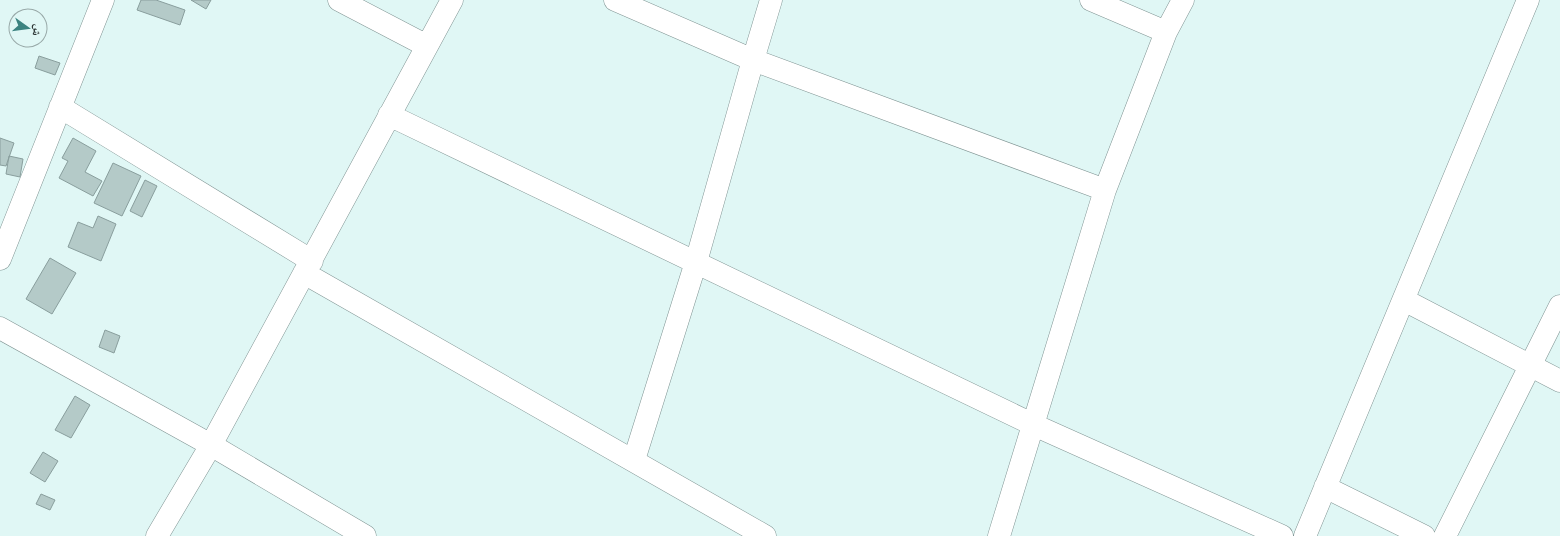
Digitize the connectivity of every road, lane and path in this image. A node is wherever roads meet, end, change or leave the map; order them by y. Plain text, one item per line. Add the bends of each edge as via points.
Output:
1 (103, 0) edge
2 (339, 0) edge
3 (452, 0) edge
4 (615, 0) edge
5 (771, 0) edge
6 (1091, 0) edge
7 (1183, 0) edge
8 (1528, 0) edge
9 (1166, 32) junction
10 (427, 46) junction
11 (753, 60) junction
12 (60, 107) junction
13 (389, 115) junction
14 (1105, 190) junction
15 (0, 259) edge
16 (696, 262) junction
17 (308, 267) junction
18 (1404, 300) junction
19 (1560, 306) edge
20 (0, 328) edge
21 (1530, 365) junction
22 (1560, 381) edge
23 (1034, 425) junction
24 (211, 445) junction
25 (634, 460) junction
26 (1325, 487) junction
27 (742, 530) edge
28 (157, 536) edge
29 (365, 536) edge
30 (765, 536) edge
31 (999, 536) edge
32 (1282, 536) edge
33 (1305, 536) edge
34 (1424, 536) edge
35 (1445, 536) edge

1 - 12 street
2 - 10 street
3 - 10 street
4 - 11 street
5 - 11 street
6 - 9 street
7 - 9 street
8 - 18 street
9 - 14 street
10 - 13 street
11 - 14 street
11 - 16 street
12 - 15 street
12 - 17 street
13 - 16 street
13 - 17 street
14 - 23 street
16 - 23 street
16 - 25 street
17 - 24 street
17 - 25 street
18 - 21 street
18 - 26 street
19 - 21 street
20 - 24 street
21 - 22 street
21 - 35 street
23 - 31 street
23 - 32 street
24 - 28 street
24 - 29 street
25 - 27 street
26 - 33 street
26 - 34 street
27 - 30 street

